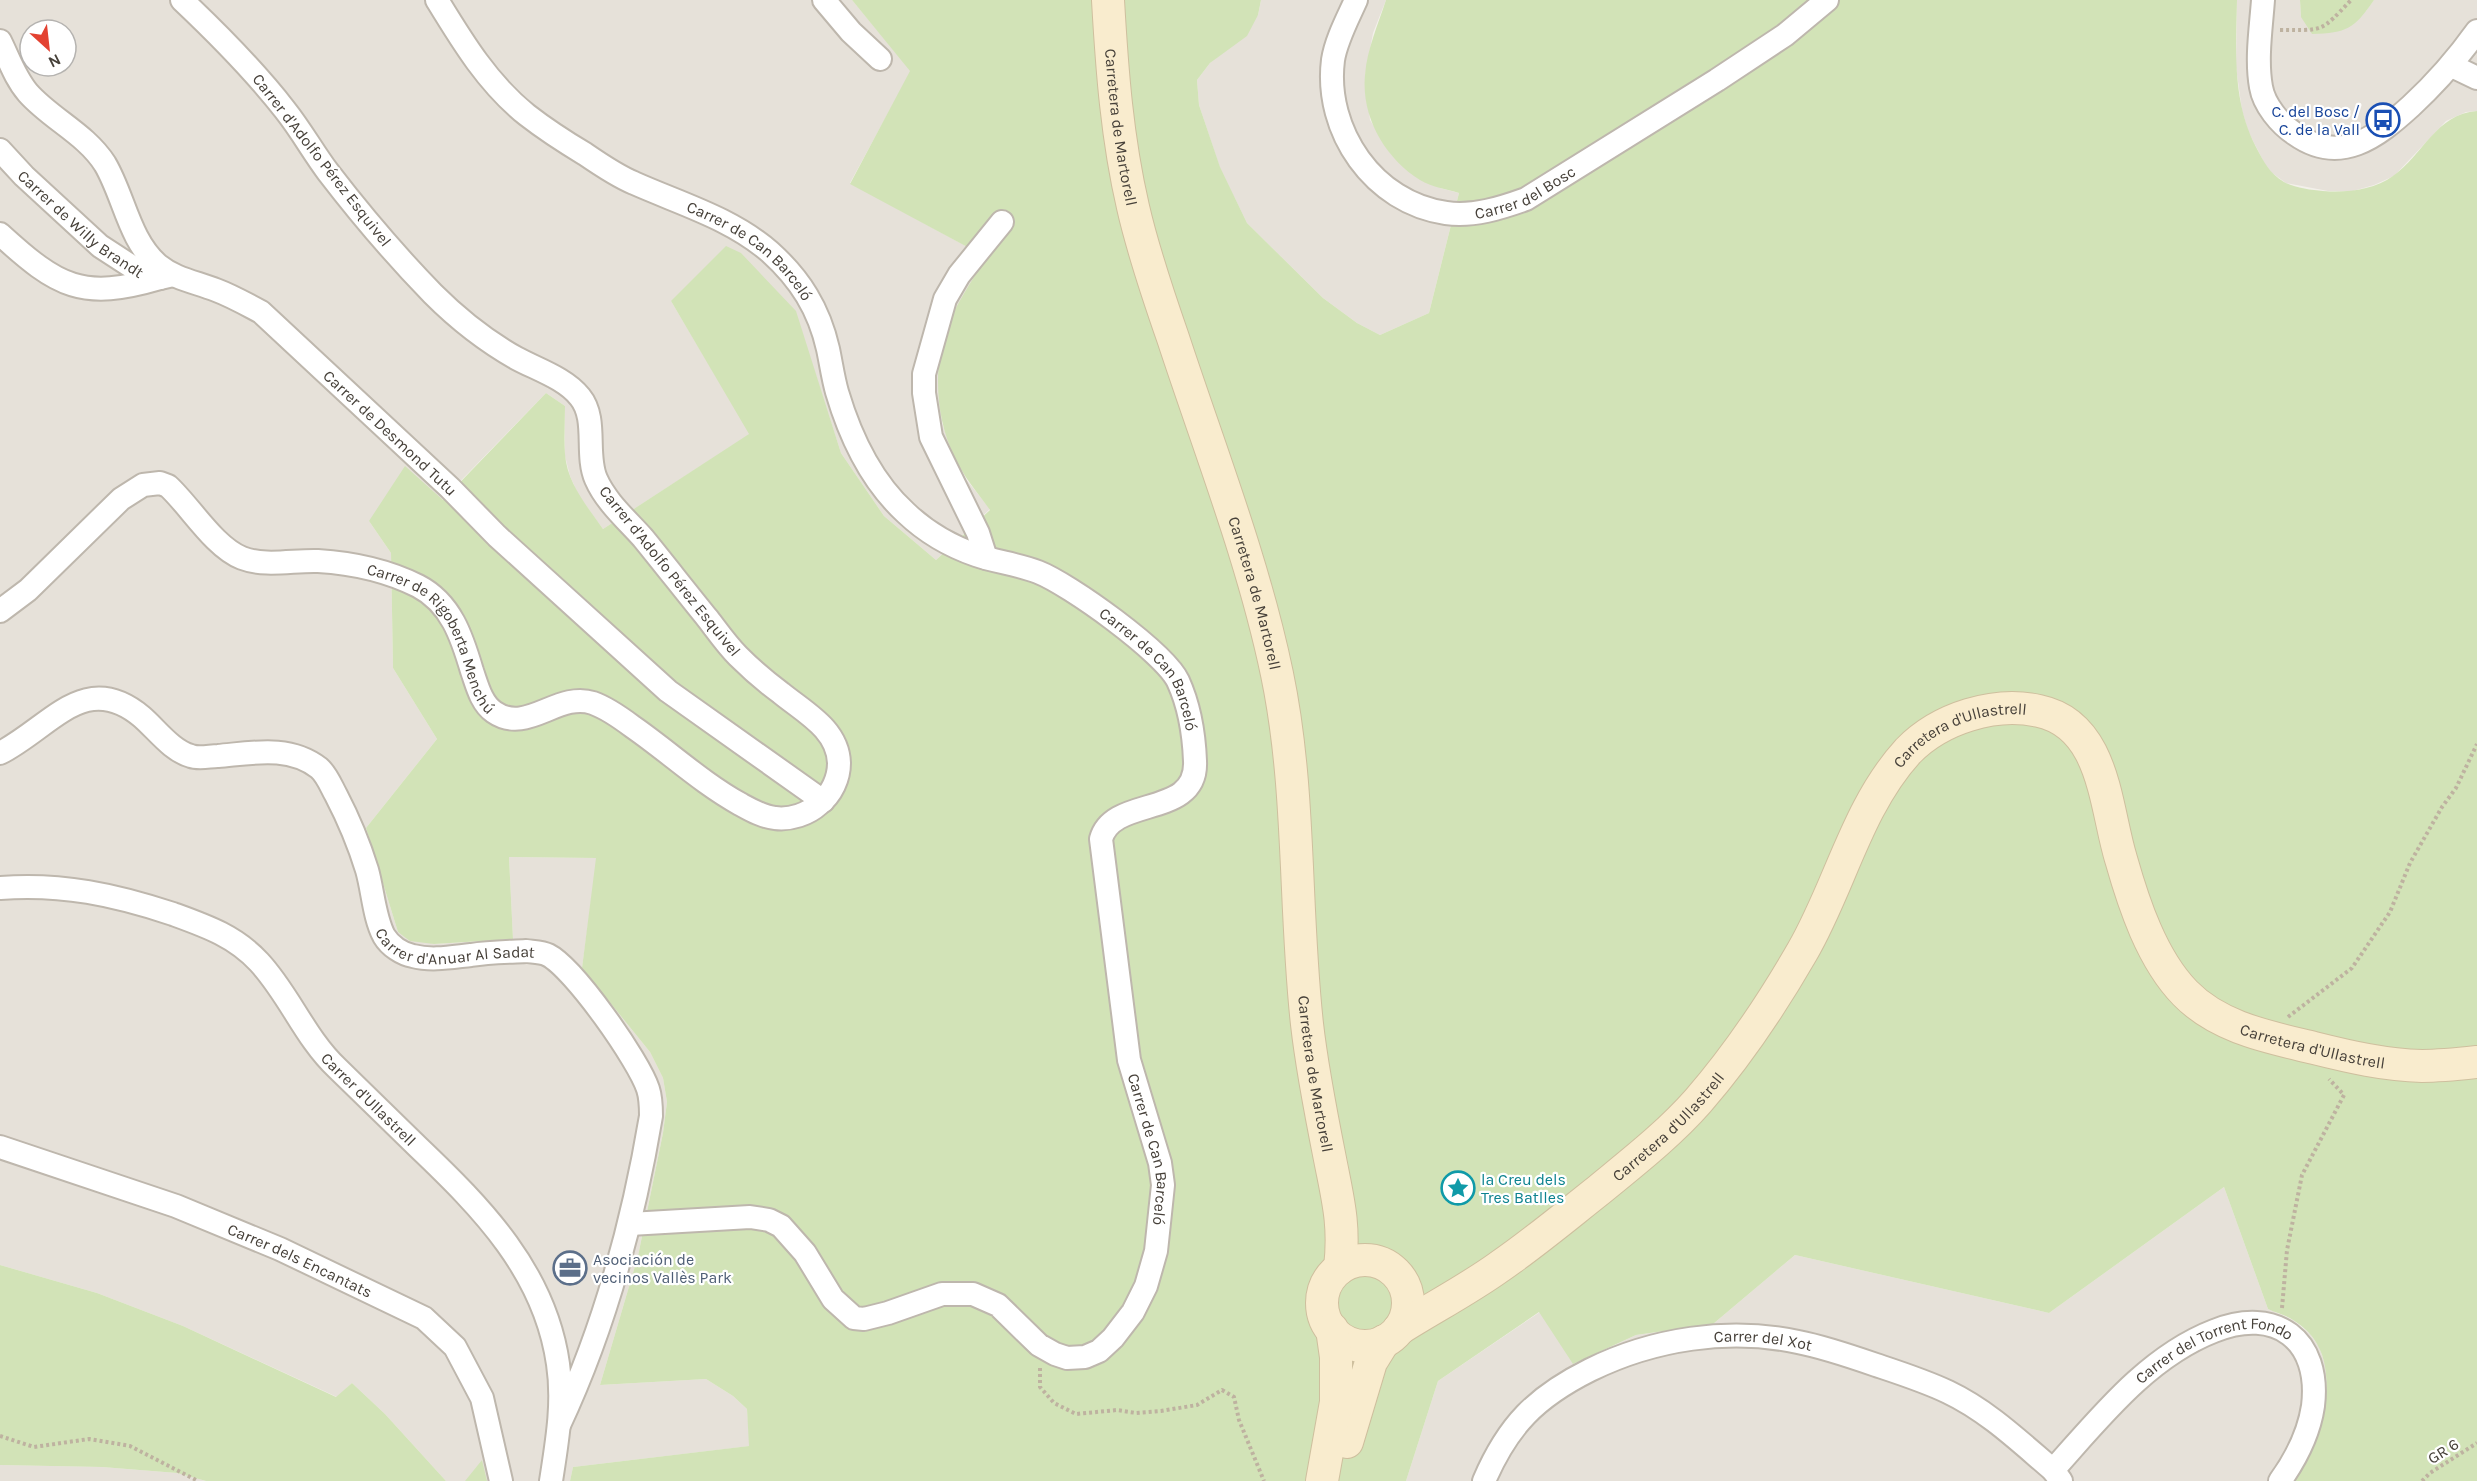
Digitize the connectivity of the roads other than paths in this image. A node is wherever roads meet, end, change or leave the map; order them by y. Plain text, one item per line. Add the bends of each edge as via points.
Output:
1 (182, 0) edge
2 (436, 0) edge
3 (824, 0) edge
4 (1108, 0) edge
5 (1356, 0) edge
6 (1827, 0) edge
7 (2263, 0) edge
8 (2477, 31) edge
9 (0, 41) edge
10 (880, 59) dead end
11 (2452, 66) junction
12 (2477, 78) edge
13 (0, 150) edge
14 (1002, 222) dead end
15 (0, 234) edge
16 (166, 277) junction
17 (986, 558) junction
18 (0, 611) edge
19 (0, 753) edge
20 (823, 801) junction
21 (0, 888) edge
22 (2477, 1062) edge
23 (0, 1147) edge
24 (1340, 1200) junction
25 (630, 1224) junction
26 (1340, 1268) junction
27 (1499, 1268) junction
28 (1393, 1272) junction
29 (1332, 1329) junction
30 (1391, 1335) junction
31 (559, 1425) junction
32 (2057, 1476) edge
33 (501, 1481) edge
34 (551, 1481) edge
35 (1322, 1481) edge
36 (1339, 1481) edge
37 (1484, 1481) edge
38 (2280, 1481) edge

1 - 20 street, Carrer d'Adolfo Pérez Esquivel via 260,80 362,214 436,297 493,344 580,397 587,410 594,475 606,496 735,653 832,737 839,768 836,782
2 - 17 street, Carrer de Can Barceló via 475,60 525,114 631,182 736,228 757,241 794,276 811,300 847,423 875,477 904,512 937,538
3 - 10 street
4 - 24 main road, Carretera de Martorell via 1118,135 1133,210 1240,541 1277,673 1288,733 1307,1023 1314,1077
5 - 6 street, Carrer del Bosc via 1334,58 1333,78 1338,117 1352,150 1375,180 1404,199 1446,213 1475,213 1526,199 1746,61
7 - 11 street via 2264,96 2288,129 2314,144 2350,147 2367,141 2388,127
8 - 11 street
9 - 16 street, Carrer de Desmond Tutu via 28,93 97,153 147,254
11 - 12 street
13 - 16 street, Carrer de Willy Brandt via 100,246 140,272
14 - 17 street via 959,275 945,299 924,374 931,437 978,533
15 - 16 street via 52,277 71,286 128,287
16 - 20 street, Carrer de Desmond Tutu via 240,300 261,312 497,536 668,691
17 - 25 street, Carrer de Can Barceló via 1040,573 1103,611 1167,666 1180,686 1188,711 1195,763 1192,784 1170,799 1113,821 1104,828 1101,839 1129,1060 1163,1185 1156,1251 1133,1312 1099,1351 1067,1358 1039,1345 998,1305 973,1294 942,1294 888,1313 854,1318 833,1299 794,1239 769,1220 750,1216
18 - 20 street, Carrer de Rigoberta Menchú via 28,590 121,499 143,485 160,483 168,486 221,543 242,558 342,563 424,589 443,604 456,624 478,689 490,709 498,714 528,718 568,702 595,703 660,746 720,793 757,812 786,818
19 - 25 street, Carrer d'Anuar Al Sadat via 86,699 105,697 131,708 177,749 195,758 285,752 320,769 347,815 367,869 384,935 391,945 422,958 526,951 548,955 579,986 630,1054 648,1087 651,1116
21 - 31 street, Carrer d'Ullastrell via 58,886 138,902 222,932 242,945 261,964 334,1066 479,1206 520,1263 544,1307 554,1340 561,1392
22 - 27 main road, Carretera d'Ullastrell via 2424,1066 2370,1062 2262,1036 2219,1019 2189,997 2170,977 2145,926 2115,838 2100,772 2079,733 2064,720 2045,712 1998,708 1973,714 1929,734 1909,751 1862,822 1804,949 1744,1045 1697,1103 1655,1143
23 - 33 street, Carrer dels Encantats via 176,1206 280,1249 424,1318 455,1347 482,1398
24 - 26 main road, Carretera de Martorell
24 - 28 main road, Carretera de Martorell via 1366,1241
25 - 31 street, Carrer d'Anuar Al Sadat via 598,1332
26 - 28 main road via 1365,1260
26 - 29 main road via 1323,1293 1323,1312
27 - 28 main road, Carretera d'Ullastrell via 1460,1281 1432,1284
27 - 30 main road, Carretera d'Ullastrell
28 - 30 main road, Carretera de Martorell via 1408,1303 1407,1312
29 - 30 main road via 1356,1344 1375,1345
29 - 35 main road via 1336,1402
30 - 36 main road, Carretera de Martorell via 1365,1377
31 - 34 street, Carrer d'Ullastrell
32 - 37 street, Carrer del Xot via 1989,1416 1949,1393 1797,1341 1732,1335 1652,1345 1575,1377 1540,1399 1513,1427 1496,1452
32 - 38 street, Carrer del Torrent Fondo via 2120,1397 2147,1372 2213,1331 2237,1323 2258,1322 2293,1336 2306,1351 2312,1369 2313,1408 2293,1463

